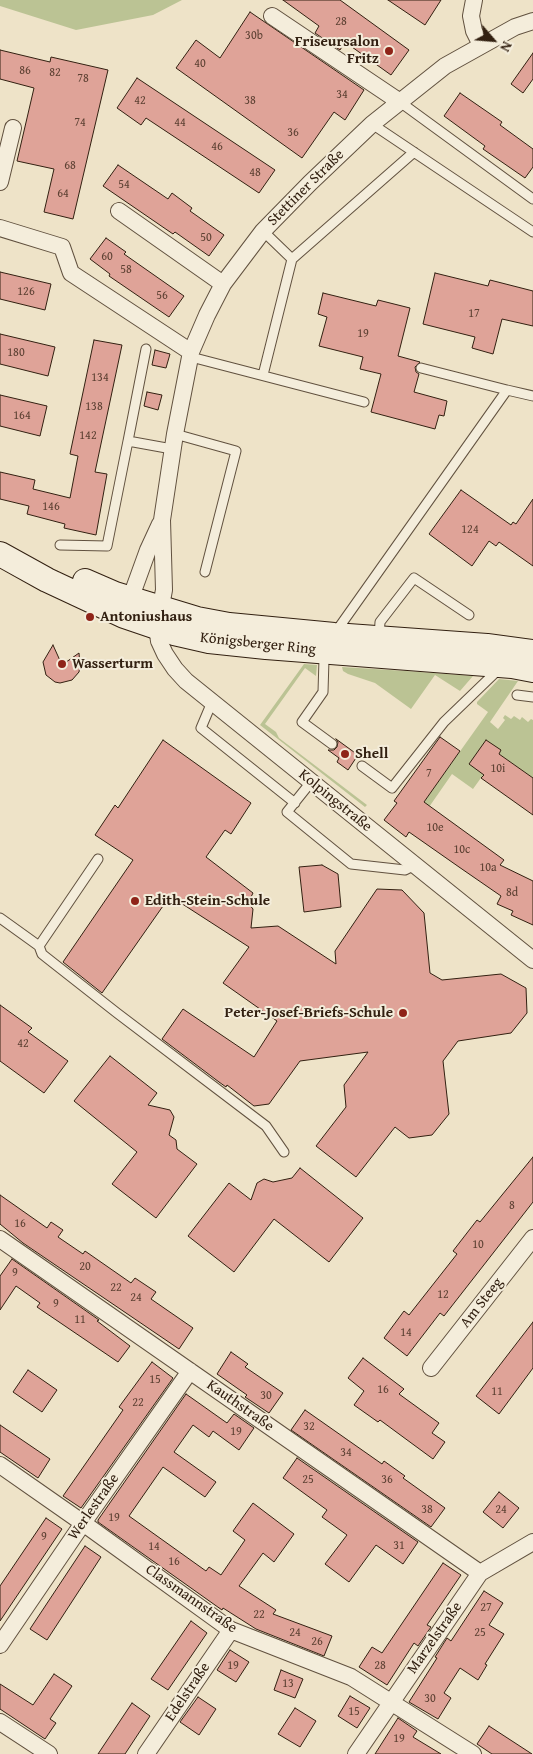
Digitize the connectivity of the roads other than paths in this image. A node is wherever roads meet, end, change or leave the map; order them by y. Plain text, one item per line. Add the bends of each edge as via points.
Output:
1 (474, 0) edge
2 (272, 16) dead end
3 (533, 21) edge
4 (481, 45) junction
5 (400, 102) junction
6 (372, 124) junction
7 (13, 128) dead end
8 (414, 152) junction
9 (0, 182) edge
10 (533, 199) edge
11 (119, 211) dead end
12 (0, 228) edge
13 (263, 231) junction
14 (533, 232) edge
15 (292, 259) junction
16 (223, 284) junction
17 (146, 349) dead end
18 (191, 355) junction
19 (421, 368) dead end
20 (263, 375) junction
21 (507, 390) junction
22 (533, 396) edge
23 (364, 402) dead end
24 (128, 441) junction
25 (173, 441) junction
26 (162, 520) junction
27 (0, 535) edge
28 (60, 545) dead end
29 (0, 554) edge
30 (205, 572) dead end
31 (127, 607) junction
32 (469, 615) dead end
33 (159, 617) junction
34 (331, 644) junction
35 (378, 647) junction
36 (533, 652) edge
37 (502, 666) junction
38 (533, 670) edge
39 (518, 695) dead end
40 (533, 697) edge
41 (212, 702) junction
42 (332, 744) dead end
43 (362, 766) dead end
44 (311, 782) junction
45 (295, 802) junction
46 (98, 859) dead end
47 (415, 865) junction
48 (0, 918) edge
49 (39, 946) junction
50 (533, 960) edge
51 (284, 1152) dead end
52 (533, 1238) edge
53 (3, 1246) edge
54 (431, 1368) dead end
55 (190, 1371) junction
56 (0, 1465) edge
57 (83, 1523) junction
58 (533, 1542) edge
59 (480, 1572) junction
60 (231, 1630) junction
61 (0, 1645) edge
62 (391, 1701) junction
63 (0, 1722) edge
64 (49, 1754) edge
65 (146, 1754) edge
66 (356, 1754) edge
67 (473, 1754) edge

1 - 4 street via 471,16
2 - 5 street
3 - 4 street, Stettiner Straße
4 - 5 street, Stettiner Straße via 445,66
5 - 6 street, Stettiner Straße
5 - 10 lane
6 - 8 lane
6 - 13 street, Stettiner Straße
7 - 9 street
8 - 14 lane
8 - 15 lane
11 - 16 street
12 - 18 street via 62,247 71,273
13 - 15 lane
13 - 16 street, Stettiner Straße
15 - 20 lane
16 - 18 street, Stettiner Straße via 206,315
17 - 24 lane
18 - 20 lane
18 - 25 street, Stettiner Straße
19 - 21 lane
20 - 23 lane
21 - 22 lane
21 - 34 lane via 344,619
24 - 25 lane
24 - 28 lane via 107,546
25 - 26 street, Stettiner Straße
25 - 30 lane via 236,451
26 - 31 street, Stettiner Straße
26 - 33 street, Stettiner Straße via 164,590
27 - 31 main road, Königsberger Ring
29 - 31 main road, Königsberger Ring via 46,580
31 - 33 main road, Königsberger Ring
32 - 35 lane via 414,578 380,622
33 - 34 main road, Königsberger Ring via 208,640 266,647
33 - 41 street, Kolpingstraße via 159,641 164,654 175,669
34 - 35 main road, Königsberger Ring
34 - 42 lane via 324,659 323,692 302,722
35 - 36 main road, Königsberger Ring via 487,646
35 - 37 main road, Königsberger Ring
37 - 38 main road, Königsberger Ring
37 - 43 lane via 444,722 392,788
39 - 40 lane
41 - 44 street, Kolpingstraße
41 - 45 lane via 201,728
44 - 45 lane
44 - 47 street, Kolpingstraße
45 - 47 lane via 287,812 351,864 405,870
46 - 49 lane
47 - 50 street, Kolpingstraße
48 - 49 lane
49 - 51 lane via 47,958 266,1126
52 - 54 street, Am Steeg
53 - 55 street, Kauthstraße
55 - 57 street, Werlestraße
55 - 59 street, Kauthstraße
56 - 57 street, Classmannstraße
57 - 60 street, Classmannstraße
57 - 61 street, Werlestraße
58 - 59 street, Marzelstraße
59 - 62 street, Marzelstraße
60 - 62 street, Classmannstraße via 351,1676
60 - 65 street, Edelstraße
62 - 66 street, Marzelstraße
62 - 67 street, Classmannstraße
63 - 64 street

